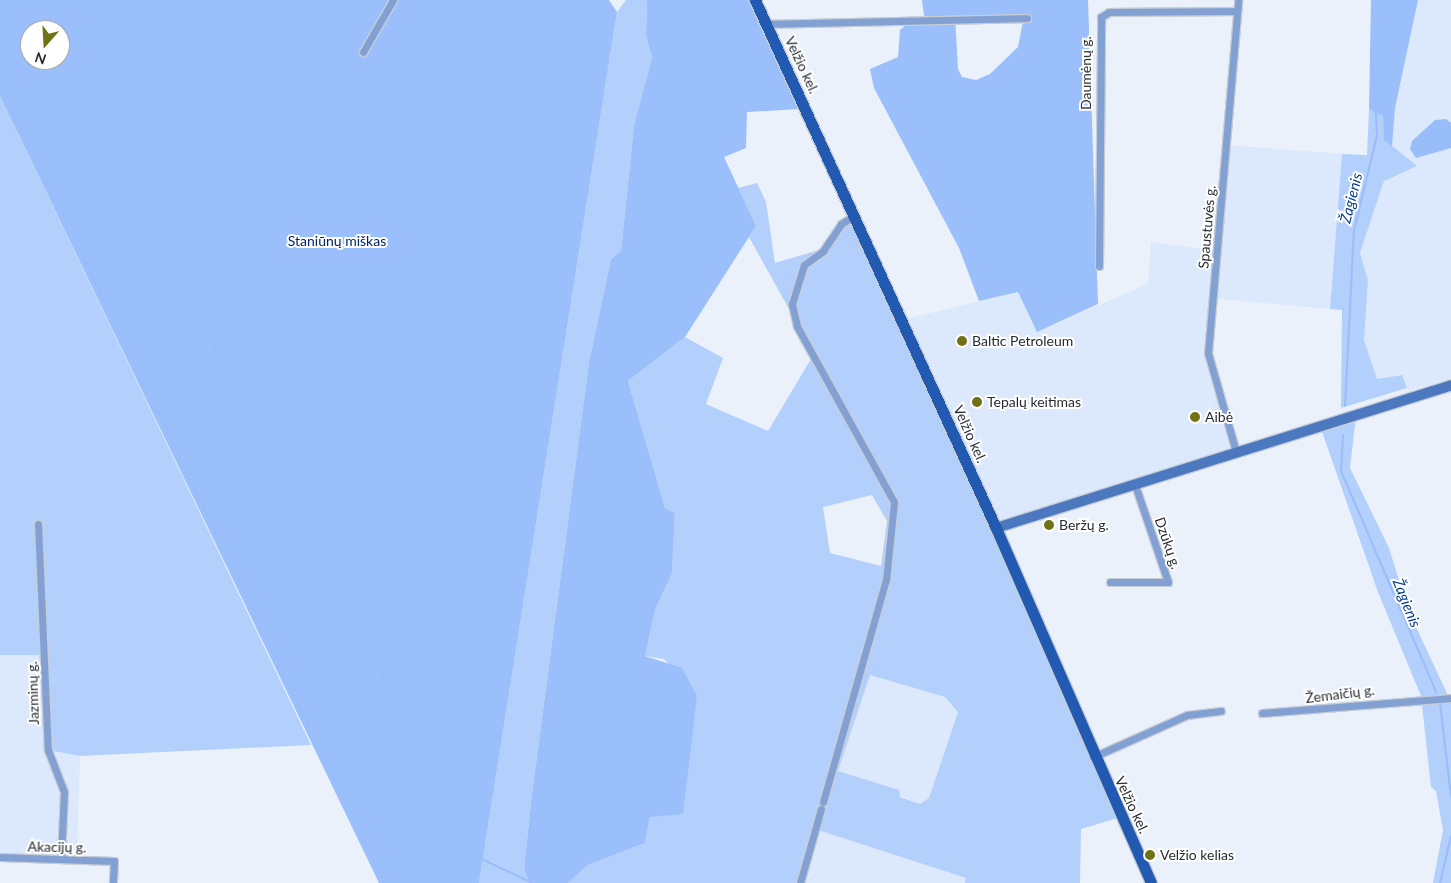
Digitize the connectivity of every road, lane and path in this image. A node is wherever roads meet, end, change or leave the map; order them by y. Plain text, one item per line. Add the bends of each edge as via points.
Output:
1 (393, 0) edge
2 (755, 0) edge
3 (1238, 0) edge
4 (1237, 11) junction
5 (1027, 18) dead end
6 (766, 24) junction
7 (363, 52) dead end
8 (854, 216) junction
9 (1099, 266) dead end
10 (1451, 385) edge
11 (1236, 452) junction
12 (1135, 485) junction
13 (38, 524) dead end
14 (996, 528) junction
15 (1110, 582) dead end
16 (1451, 698) edge
17 (1221, 711) dead end
18 (1262, 713) dead end
19 (1093, 757) junction
20 (0, 857) edge
21 (61, 858) junction
22 (113, 883) edge
23 (800, 883) edge
24 (1151, 883) edge

1 - 7 street
2 - 6 main road, Velžio kel.
3 - 4 street, Spaustuvės g.
4 - 9 street, Daumėnų g. via 1109,12 1101,17
4 - 11 street, Spaustuvės g. via 1208,353
5 - 6 street
6 - 8 main road, Velžio kel.
8 - 14 main road, Velžio kel.
8 - 23 street via 841,224 823,251 804,265 792,304 797,326 894,502 886,580
10 - 11 main road
11 - 12 main road
12 - 14 main road
12 - 15 street, Dzūkų g. via 1168,582
13 - 21 street, Jazminų g. via 48,750 64,792
14 - 19 main road, Velžio kel.
16 - 18 street, Žemaičių g.
17 - 19 street via 1187,715
19 - 24 main road, Velžio kel.
20 - 21 street, Akacijų g.
21 - 22 street, Akacijų g. via 114,861

